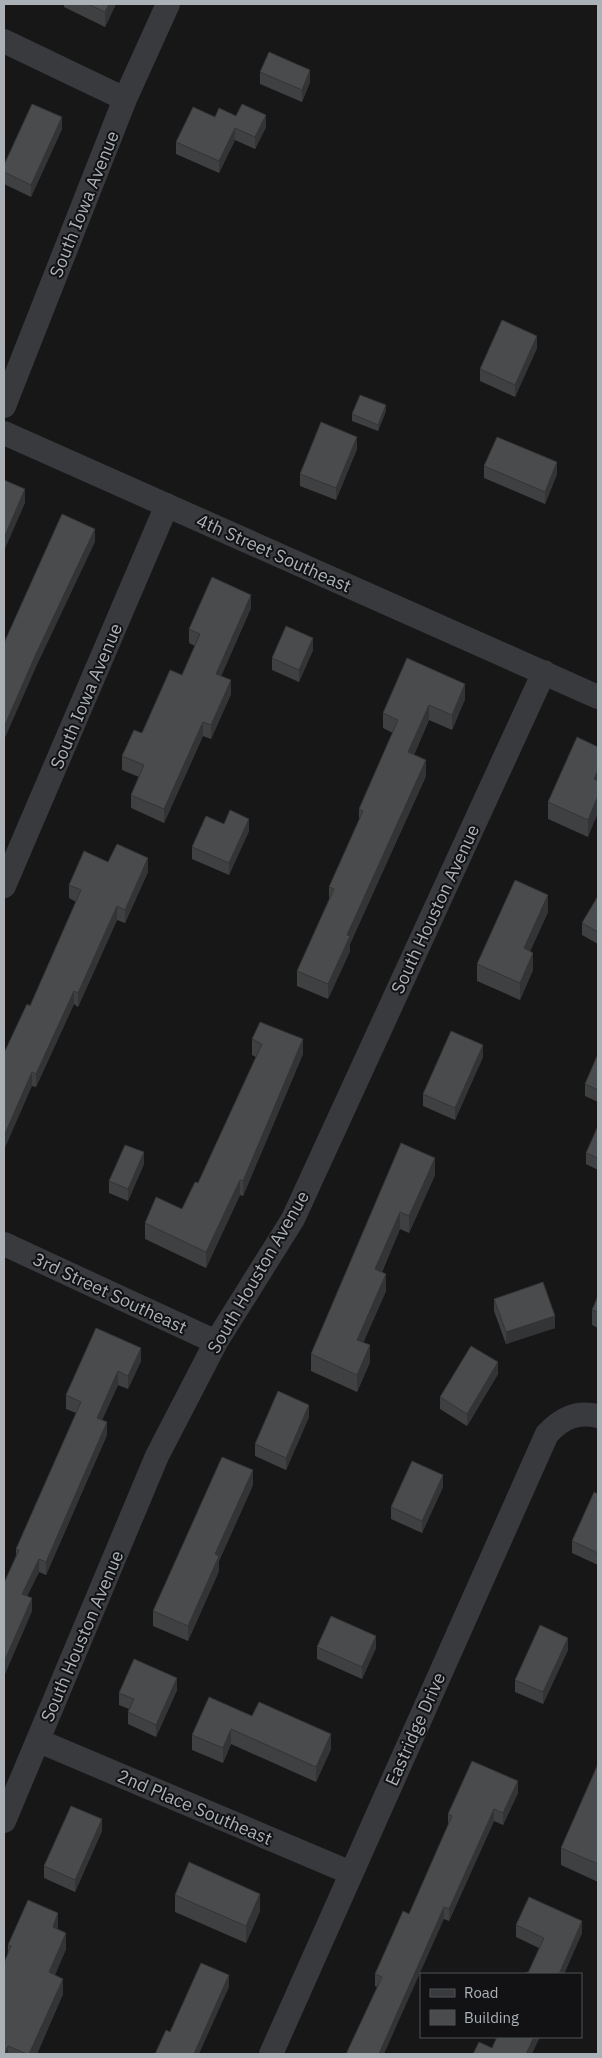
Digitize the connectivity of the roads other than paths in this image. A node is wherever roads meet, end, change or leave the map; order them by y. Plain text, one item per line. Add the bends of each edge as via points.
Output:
1 (168, 4) edge
2 (4, 41) edge
3 (126, 99) junction
4 (4, 406) edge
5 (4, 433) edge
6 (167, 505) junction
7 (544, 672) junction
8 (598, 697) edge
9 (4, 886) edge
10 (4, 1244) edge
11 (216, 1342) junction
12 (598, 1416) edge
13 (38, 1741) junction
14 (4, 1820) edge
15 (350, 1873) junction
16 (271, 2054) edge

1 - 3 street, South Iowa Avenue
2 - 3 street
3 - 4 street, South Iowa Avenue
5 - 6 street, 4th Street Southeast
6 - 7 street, 4th Street Southeast
6 - 9 street, South Iowa Avenue
7 - 8 street, 4th Street Southeast
7 - 11 street, South Houston Avenue via 292,1219
10 - 11 street, 3rd Street Southeast
11 - 13 street, South Houston Avenue via 157,1456
12 - 15 street, Eastridge Drive via 584,1412 560,1420 547,1434
13 - 14 street, South Houston Avenue
13 - 15 street, 2nd Place Southeast
15 - 16 street, Eastridge Drive

